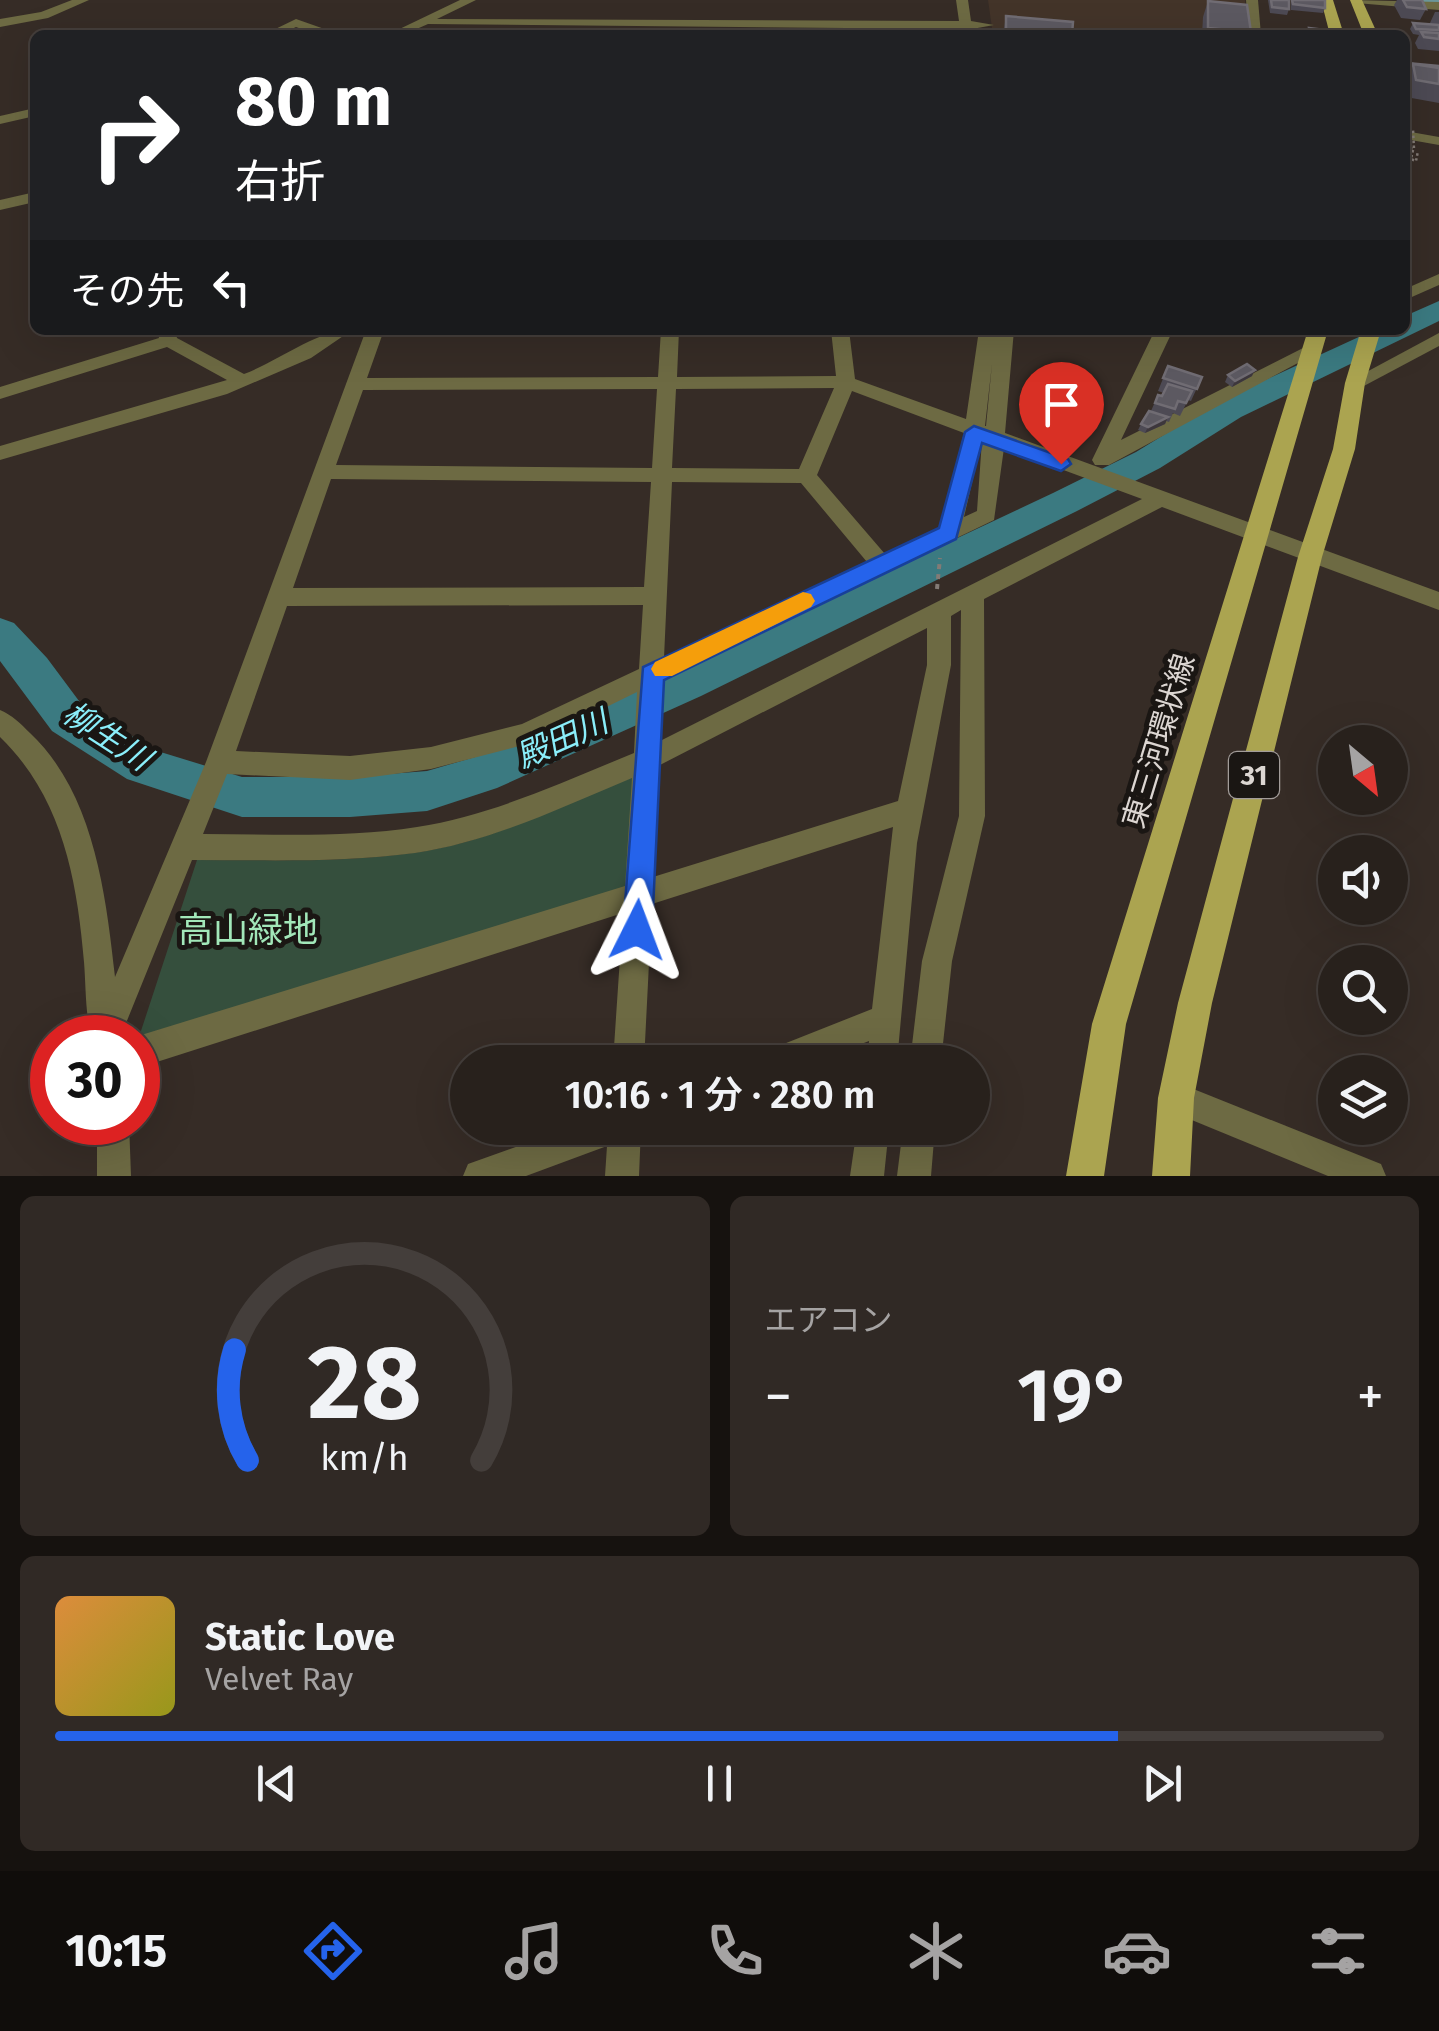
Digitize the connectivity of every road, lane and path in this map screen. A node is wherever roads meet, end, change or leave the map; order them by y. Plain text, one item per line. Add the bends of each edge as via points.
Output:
1 (83, 0) edge
2 (416, 0) edge
3 (470, 0) edge
4 (962, 0) edge
5 (1252, 0) edge
6 (1327, 0) edge
7 (1356, 0) edge
8 (1439, 6) edge
9 (0, 22) edge
10 (692, 24) edge
11 (434, 25) edge
12 (987, 25) edge
13 (280, 30) edge
14 (315, 30) edge
15 (966, 30) edge
16 (1255, 30) edge
17 (1336, 30) edge
18 (1368, 30) edge
19 (30, 113) edge
20 (0, 120) edge
21 (1410, 132) edge
22 (1439, 141) edge
23 (30, 201) edge
24 (0, 205) edge
25 (1439, 279) edge
26 (1410, 293) edge
27 (168, 335) edge
28 (334, 335) edge
29 (373, 335) edge
30 (670, 335) edge
31 (841, 335) edge
32 (988, 335) edge
33 (1004, 335) edge
34 (1162, 335) edge
35 (1370, 335) edge
36 (1439, 339) edge
37 (1314, 346) edge
38 (242, 380) junction
39 (1356, 380) junction
40 (846, 382) junction
41 (666, 383) junction
42 (354, 384) junction
43 (0, 393) edge
44 (984, 436) junction
45 (0, 453) edge
46 (1099, 467) junction
47 (321, 472) junction
48 (662, 475) junction
49 (806, 476) junction
50 (1150, 497) junction
51 (1258, 538) junction
52 (945, 542) junction
53 (1310, 557) junction
54 (880, 564) junction
55 (974, 592) junction
56 (278, 596) junction
57 (656, 596) junction
58 (1439, 601) edge
59 (938, 602) junction
60 (651, 683) junction
61 (0, 721) edge
62 (646, 755) junction
63 (216, 769) junction
64 (911, 809) junction
65 (184, 847) junction
66 (639, 897) junction
67 (104, 1015) edge
68 (115, 1015) edge
69 (888, 1018) junction
70 (160, 1045) edge
71 (630, 1045) edge
72 (820, 1045) edge
73 (884, 1045) edge
74 (928, 1045) edge
75 (1176, 1098) junction
76 (113, 1145) edge
77 (567, 1145) edge
78 (624, 1145) edge
79 (872, 1145) edge
80 (917, 1145) edge
81 (114, 1176) edge
82 (480, 1176) edge
83 (622, 1176) edge
84 (867, 1176) edge
85 (914, 1176) edge
86 (1086, 1176) edge
87 (1171, 1176) edge
88 (1369, 1176) edge

1 - 9 street
2 - 11 street
3 - 11 street
4 - 15 street
5 - 16 street
6 - 17 main road
7 - 8 street
7 - 18 main road
10 - 11 street
10 - 15 street
12 - 15 street
13 - 14 street via 296,23
19 - 20 street
21 - 22 street
23 - 24 street
25 - 26 street
27 - 38 street
27 - 43 street
28 - 38 street
29 - 42 street
30 - 41 street
31 - 40 street
32 - 44 street
33 - 44 street
34 - 46 street
35 - 39 main road, 31
36 - 39 street
37 - 46 street
37 - 51 main road, 東三河環状線 / 31
38 - 45 street
39 - 53 main road, 31 via 1344,450
40 - 41 street
40 - 44 street
40 - 49 street
41 - 42 street
41 - 48 street
42 - 47 street
44 - 46 street
44 - 52 street
44 - 52 street via 987,514
46 - 50 street
47 - 48 street
47 - 56 street
48 - 49 street
48 - 57 street
49 - 54 street
50 - 51 street
50 - 55 street
51 - 53 street
51 - 86 main road, 東三河環状線 / 31 via 1109,1024
52 - 54 street
52 - 59 path
53 - 58 street
53 - 75 main road, 31
54 - 60 street
55 - 59 street
55 - 74 street via 972,816 937,961
56 - 57 street
56 - 63 street
57 - 60 street
59 - 62 street
59 - 64 street via 940,666
60 - 62 street
60 - 63 street via 526,734 431,758 350,768
61 - 67 street via 24,739 70,815 94,916
62 - 65 street via 499,820 416,840 320,848
62 - 66 street
63 - 65 street
64 - 66 street
64 - 69 street via 902,843
65 - 68 street
66 - 70 street
66 - 71 street
69 - 72 street
69 - 73 street
75 - 87 main road, 31
75 - 88 street
76 - 81 street
77 - 82 street
78 - 83 street
79 - 84 street
80 - 85 street

